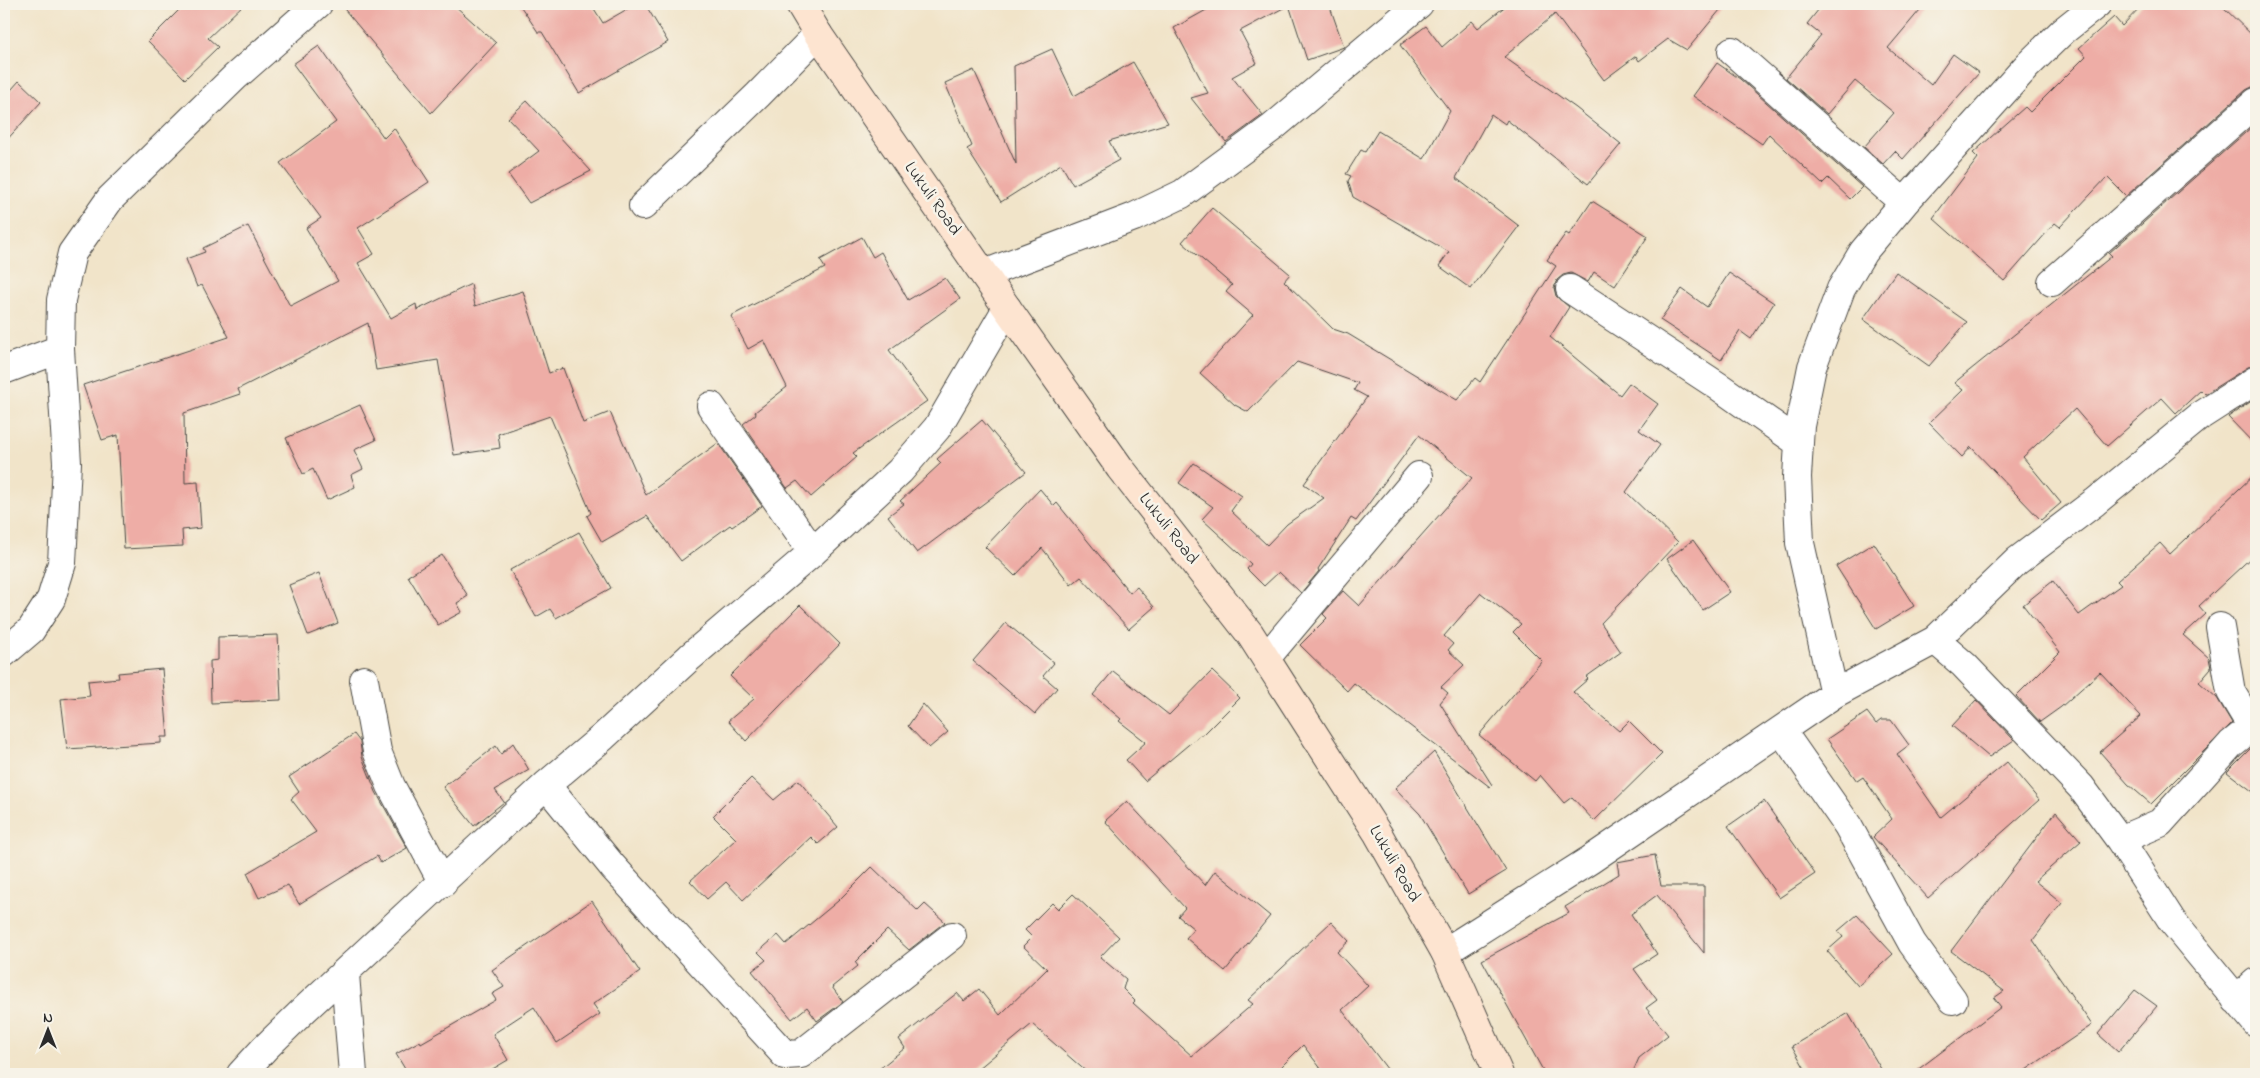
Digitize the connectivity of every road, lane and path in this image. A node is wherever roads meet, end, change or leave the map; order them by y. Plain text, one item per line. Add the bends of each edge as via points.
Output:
1 (318, 4) edge
2 (800, 4) edge
3 (1419, 4) edge
4 (2097, 4) edge
5 (818, 34) junction
6 (1732, 52) dead end
7 (2256, 102) edge
8 (1904, 203) junction
9 (643, 206) dead end
10 (984, 274) junction
11 (2052, 282) dead end
12 (1570, 289) dead end
13 (1007, 308) junction
14 (60, 349) junction
15 (4, 370) edge
16 (2256, 380) edge
17 (711, 406) dead end
18 (1799, 443) junction
19 (1419, 476) dead end
20 (814, 552) junction
21 (2220, 626) dead end
22 (1935, 640) junction
23 (4, 653) edge
24 (1266, 658) junction
25 (364, 680) dead end
26 (1834, 694) junction
27 (1781, 730) junction
28 (546, 785) junction
29 (2120, 840) junction
30 (443, 883) junction
31 (952, 936) dead end
32 (1445, 952) junction
33 (345, 974) junction
34 (2256, 982) edge
35 (1954, 1000) dead end
36 (2236, 1000) junction
37 (2256, 1023) edge
38 (241, 1074) edge
39 (353, 1074) edge
40 (1500, 1074) edge

1 - 14 street via 235,77 110,199 72,253 61,300
2 - 5 street, Lukuli Road
3 - 10 street via 1273,127 1182,194
4 - 8 street via 2027,66
5 - 9 street
5 - 10 street, Lukuli Road
6 - 8 street
7 - 11 street
8 - 18 street via 1863,252 1841,289 1812,367
10 - 13 street, Lukuli Road
12 - 18 street
13 - 20 street via 937,428 900,470
13 - 24 street, Lukuli Road via 1120,468
14 - 15 street
14 - 23 street via 67,463 62,563 50,599 31,630
16 - 22 street via 2200,416 2017,561
17 - 20 street
18 - 26 street via 1800,544
19 - 24 street
20 - 28 street
21 - 29 street via 2231,692 2252,727 2231,744 2160,823
22 - 26 street
22 - 29 street via 1964,664 2081,787
24 - 32 street, Lukuli Road via 1378,834
25 - 30 street via 377,751 391,786
26 - 27 street
27 - 32 street via 1590,860
27 - 35 street via 1848,826 1912,943
28 - 30 street
28 - 31 street via 613,867 785,1055 800,1054
29 - 36 street via 2172,921
30 - 33 street
32 - 40 street, Lukuli Road
33 - 38 street
33 - 39 street
34 - 36 street
36 - 37 street

